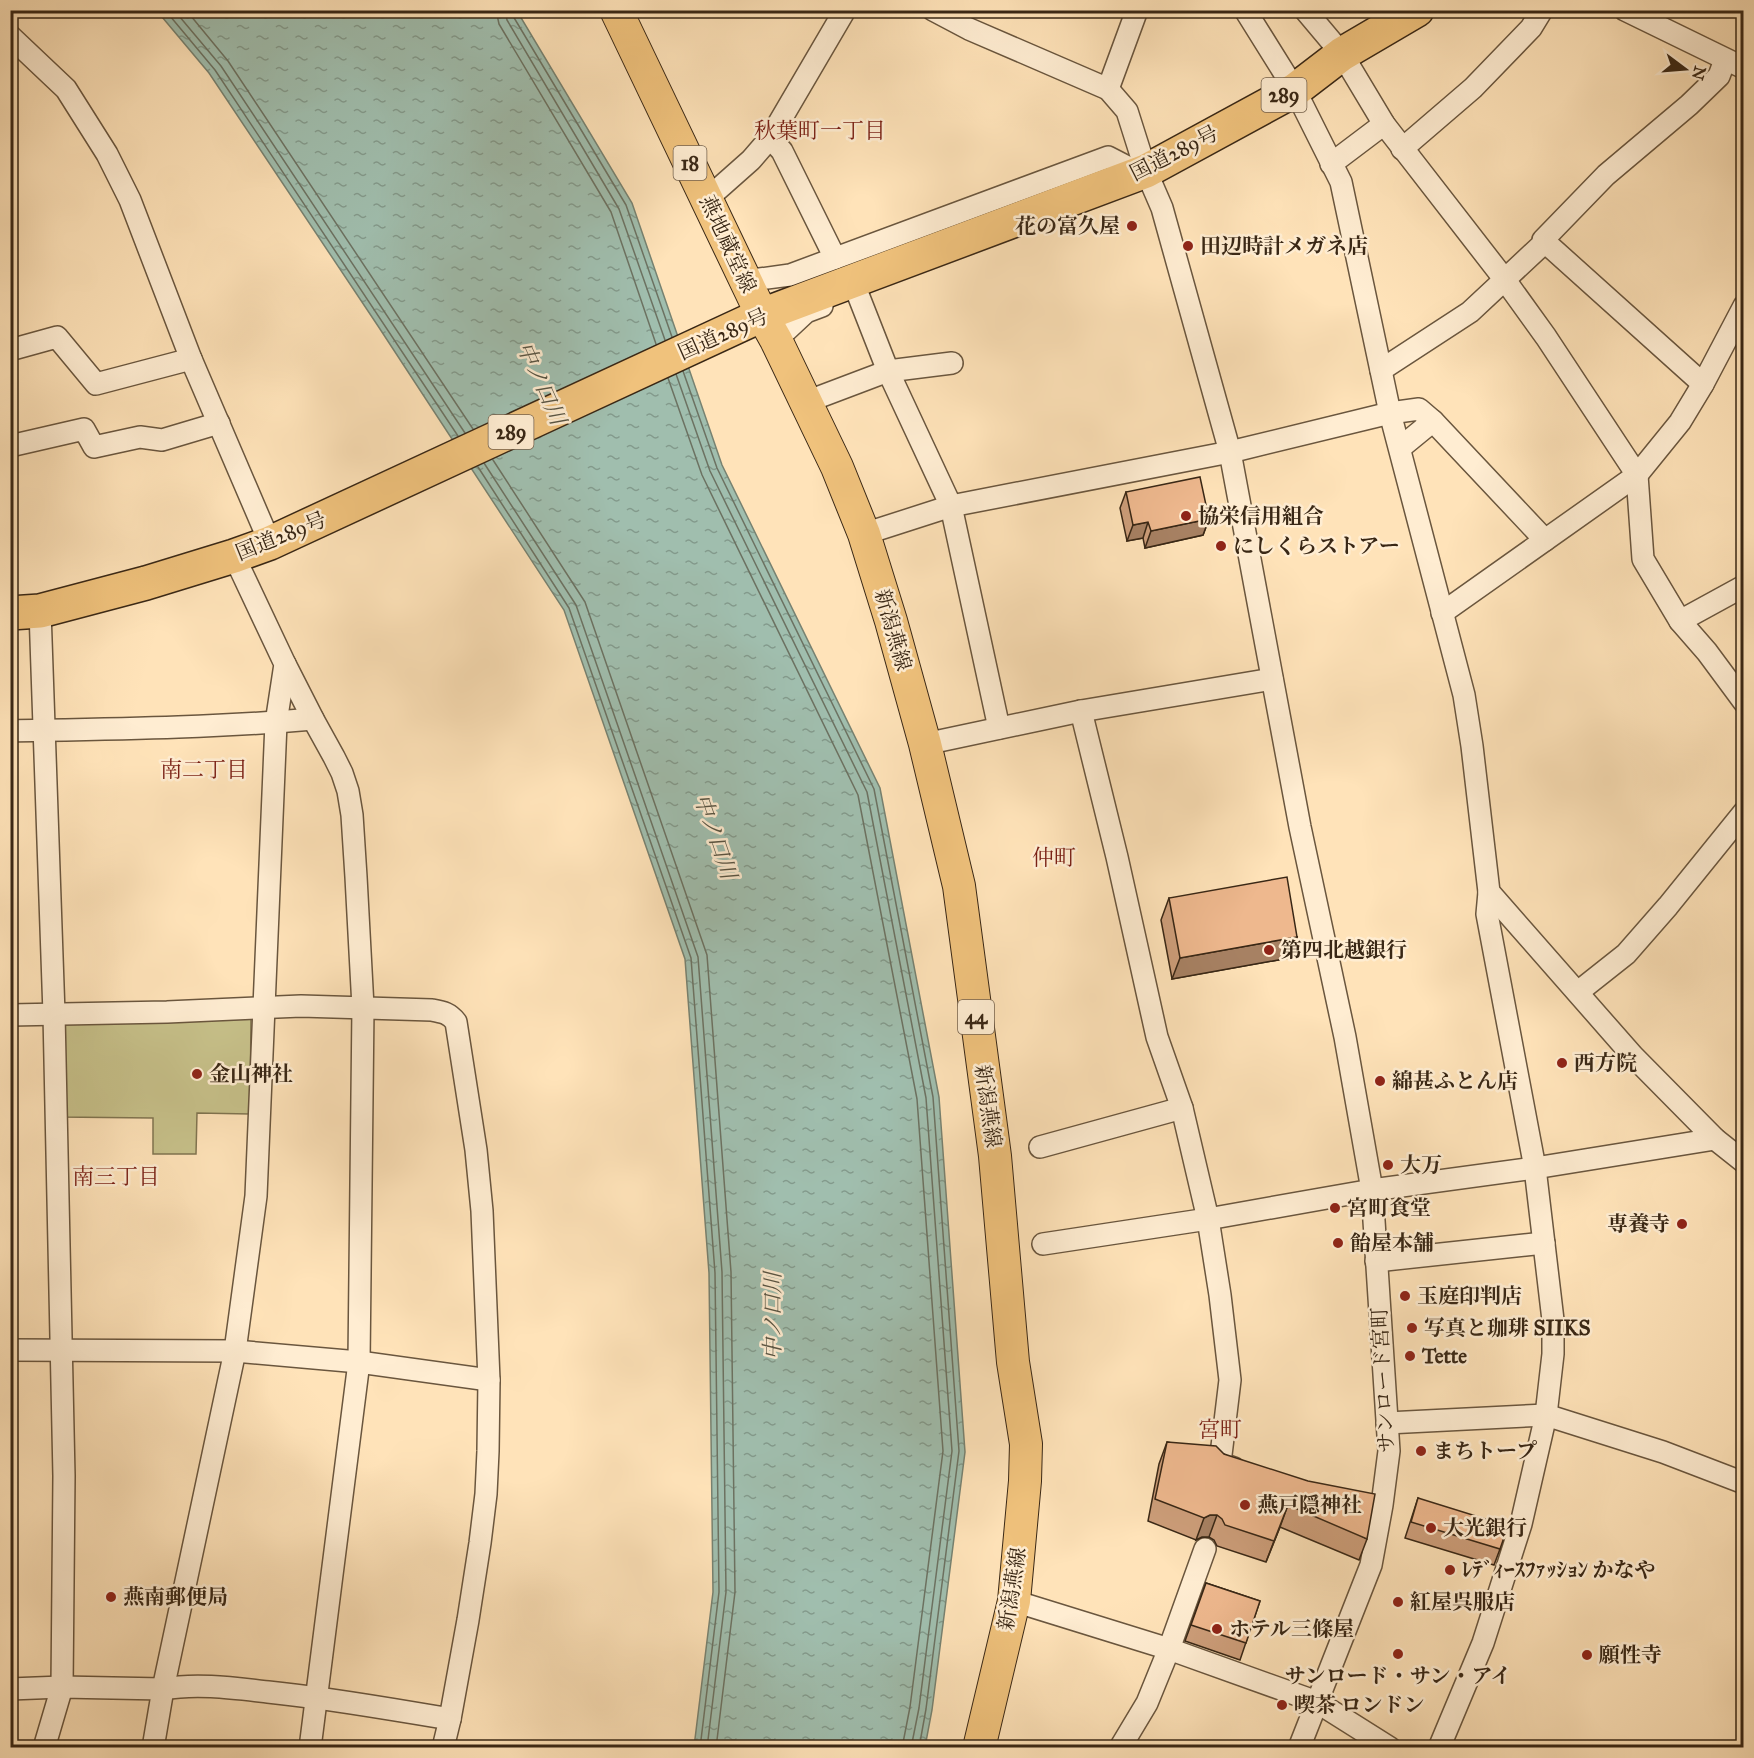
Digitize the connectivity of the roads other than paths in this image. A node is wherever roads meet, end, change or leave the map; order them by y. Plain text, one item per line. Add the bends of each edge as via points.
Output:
1 (616, 10) edge
2 (846, 10) edge
3 (933, 10) edge
4 (1137, 10) edge
5 (1245, 10) edge
6 (1305, 10) edge
7 (1417, 10) edge
8 (1542, 10) edge
9 (1625, 10) edge
10 (10, 36) edge
11 (1342, 54) junction
12 (1734, 64) edge
13 (1108, 89) junction
14 (1295, 90) junction
15 (1384, 124) junction
16 (770, 138) junction
17 (1402, 149) junction
18 (1331, 164) junction
19 (1143, 172) junction
20 (707, 199) junction
21 (1545, 242) junction
22 (835, 258) junction
23 (746, 280) junction
24 (1505, 280) junction
25 (858, 292) junction
26 (1741, 319) edge
27 (758, 328) junction
28 (10, 350) edge
29 (191, 359) junction
30 (952, 363) dead end
31 (1381, 370) junction
32 (888, 371) junction
33 (1703, 384) junction
34 (806, 402) junction
35 (1390, 413) junction
36 (1433, 421) junction
37 (219, 423) junction
38 (10, 446) edge
39 (1400, 448) junction
40 (1230, 452) junction
41 (1637, 475) junction
42 (951, 506) junction
43 (864, 534) junction
44 (279, 540) junction
45 (1545, 540) junction
46 (234, 556) junction
47 (1743, 586) edge
48 (25, 612) edge
49 (1442, 613) junction
50 (1680, 621) junction
51 (285, 664) junction
52 (1272, 679) junction
53 (1743, 702) edge
54 (1081, 711) junction
55 (313, 719) junction
56 (276, 723) junction
57 (999, 728) junction
58 (44, 730) junction
59 (10, 731) edge
60 (925, 744) junction
61 (1743, 812) edge
62 (1489, 892) junction
63 (1578, 992) junction
64 (265, 1007) junction
65 (363, 1007) junction
66 (54, 1014) junction
67 (10, 1015) edge
68 (1182, 1108) junction
69 (1715, 1139) junction
70 (1040, 1147) dead end
71 (1743, 1162) edge
72 (1535, 1168) junction
73 (1372, 1190) junction
74 (1208, 1219) junction
75 (1544, 1243) junction
76 (1043, 1244) dead end
77 (1376, 1261) junction
78 (10, 1350) edge
79 (62, 1351) junction
80 (235, 1351) junction
81 (359, 1362) junction
82 (489, 1380) junction
83 (1546, 1415) junction
84 (1387, 1423) junction
85 (1251, 1473) edge
86 (1743, 1483) edge
87 (1360, 1501) edge
88 (1382, 1505) junction
89 (1205, 1549) dead end
90 (1014, 1601) junction
91 (1169, 1649) junction
92 (62, 1687) junction
93 (10, 1689) edge
94 (162, 1689) junction
95 (315, 1697) junction
96 (1317, 1702) junction
97 (450, 1719) junction
98 (44, 1748) edge
99 (153, 1748) edge
100 (310, 1748) edge
101 (443, 1748) edge
102 (979, 1748) edge
103 (1120, 1748) edge
104 (1299, 1748) edge
105 (1390, 1748) edge
106 (1439, 1748) edge

1 - 20 main road, 燕地蔵堂線 / 18
2 - 16 street
3 - 13 street
4 - 13 street
5 - 14 street
6 - 11 street
7 - 11 highway, 国道289号 / 289
8 - 17 street via 1531,28 1473,88
9 - 12 street
10 - 29 street via 66,89 106,154 130,200
11 - 14 highway, 国道289号 / 289
11 - 15 street
12 - 21 street via 1606,175
13 - 19 street, サンロード宮町 via 1127,111
14 - 18 street
14 - 19 highway, 国道289号 / 289
15 - 17 street
15 - 18 street
16 - 20 street
16 - 22 street via 782,151
17 - 24 street
18 - 31 street via 1341,182
19 - 22 street via 1108,157
19 - 25 street via 1120,193
19 - 27 highway, 国道289号 / 289
19 - 40 street, サンロード宮町 via 1162,208
20 - 23 main road, 燕地蔵堂線 / 18
21 - 24 street
21 - 33 street
22 - 23 street via 790,275
23 - 27 main road, 燕地蔵堂線 / 18
24 - 31 street via 1470,312
24 - 41 street
25 - 27 street
25 - 32 street
26 - 33 street
27 - 34 main road, 新潟燕線 / 44
27 - 44 highway, 国道289号 / 289
28 - 29 street via 57,337 96,384
29 - 37 street
30 - 32 street
31 - 35 street
32 - 34 street
32 - 42 street
33 - 41 street via 1680,422
34 - 43 main road, 新潟燕線 / 44
35 - 36 street via 1419,409
35 - 39 street
35 - 40 street
36 - 39 street
36 - 45 street
37 - 38 street via 162,440 140,437 94,447 84,429
37 - 44 street
39 - 49 street
40 - 42 street
40 - 52 street, サンロード宮町
41 - 45 street
41 - 50 street via 1643,559
42 - 43 street
42 - 57 street
43 - 60 main road, 新潟燕線 / 44
44 - 46 highway, 国道289号 / 289
45 - 49 street
46 - 48 highway, 国道289号 / 289 via 146,583
46 - 51 street
47 - 50 street
48 - 58 street
49 - 62 street via 1472,746
50 - 53 street
51 - 55 street
51 - 56 street
52 - 54 street
52 - 73 street, サンロード宮町
54 - 57 street
54 - 68 street via 1156,1037
55 - 56 street
55 - 65 street via 342,773 352,816
56 - 58 street
56 - 64 street
57 - 60 street
58 - 59 street
58 - 66 street
60 - 90 main road, 新潟燕線 / 44 via 959,886 995,1155 1013,1362 1026,1444
61 - 63 street via 1626,954
62 - 63 street
62 - 72 street via 1487,915
63 - 69 street via 1633,1056
64 - 65 street
64 - 66 street
64 - 80 street via 256,1196
65 - 81 street
65 - 82 street via 432,1010 450,1015 456,1022 478,1170
66 - 67 street
66 - 79 street
68 - 70 street
68 - 74 street
69 - 71 street
69 - 72 street
72 - 73 street
72 - 75 street
73 - 74 street
73 - 77 street, サンロード宮町
74 - 76 street
74 - 85 street via 1230,1380 1220,1463
75 - 77 street
75 - 83 street via 1553,1320
77 - 84 street, サンロード宮町
78 - 79 street
79 - 80 street
79 - 92 street
80 - 81 street
80 - 94 street
81 - 82 street
81 - 95 street
82 - 97 street via 486,1494
83 - 84 street
83 - 86 street via 1663,1452
83 - 106 street via 1521,1524 1483,1643
84 - 88 street, サンロード宮町 via 1389,1451
87 - 88 street
88 - 96 street, サンロード宮町 via 1371,1565
89 - 91 street
90 - 91 street
90 - 102 main road, 新潟燕線 / 44
91 - 96 street
91 - 103 street via 1147,1703
92 - 93 street
92 - 94 street
92 - 98 street
94 - 95 street via 224,1687
94 - 99 street
95 - 97 street
95 - 100 street
96 - 104 street, サンロード宮町
96 - 105 street
97 - 101 street

